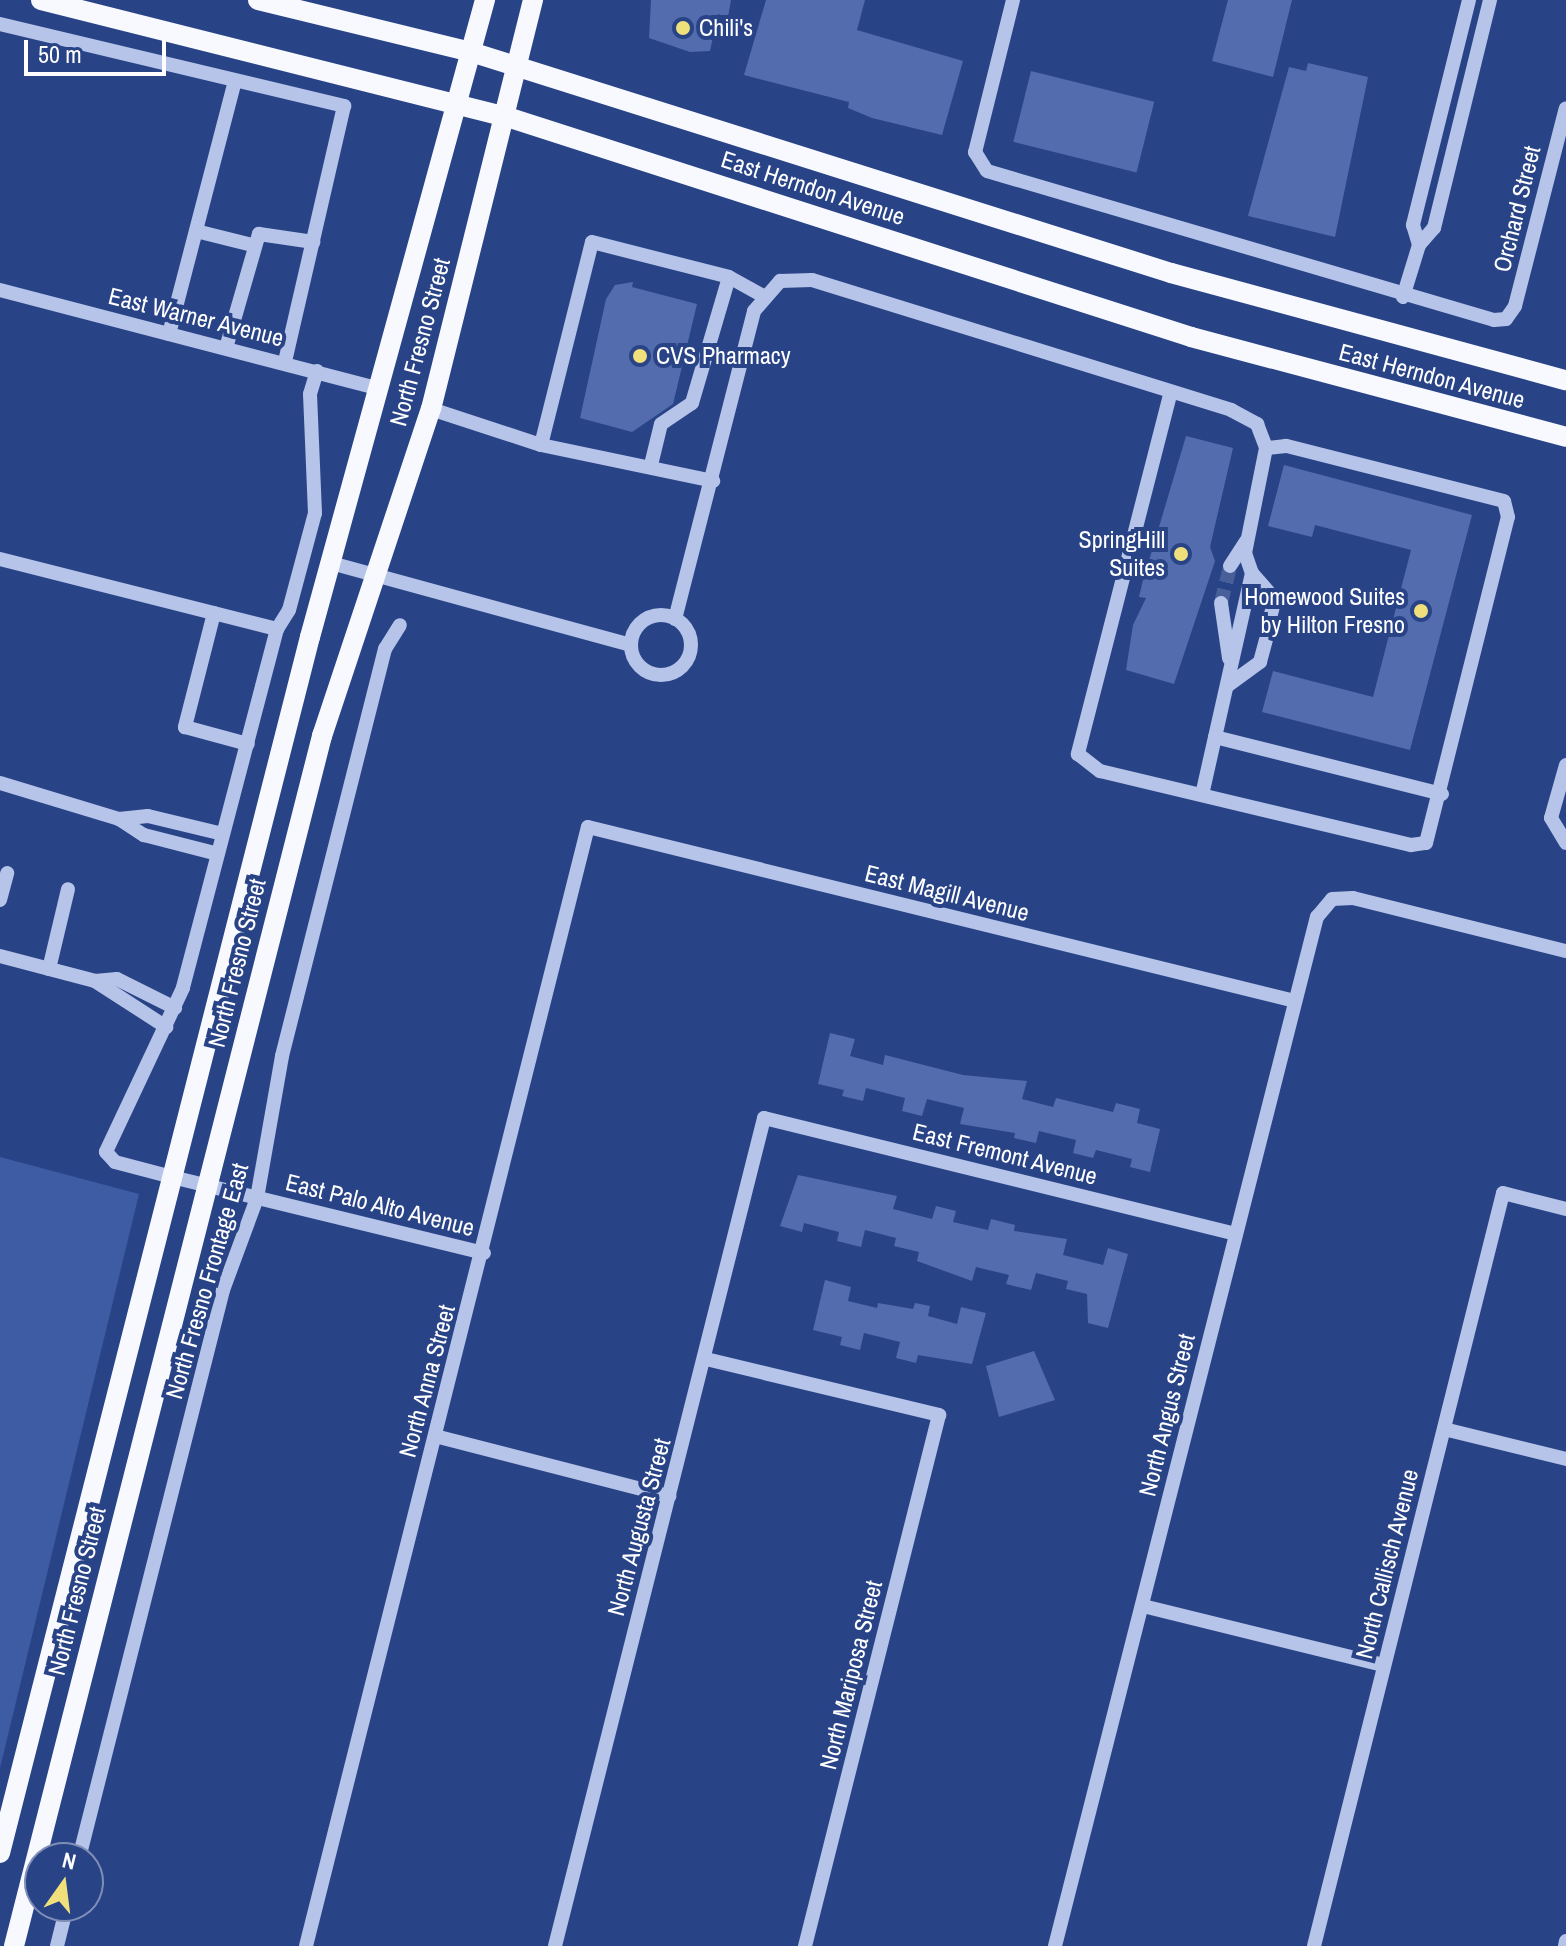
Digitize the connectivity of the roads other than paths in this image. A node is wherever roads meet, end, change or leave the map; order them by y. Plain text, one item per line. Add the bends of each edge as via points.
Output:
1 (41, 0) edge
2 (258, 0) edge
3 (485, 0) edge
4 (533, 0) edge
5 (1013, 0) edge
6 (1469, 0) edge
7 (1490, 0) edge
8 (0, 24) edge
9 (471, 52) junction
10 (516, 65) junction
11 (235, 80) junction
12 (457, 103) junction
13 (1566, 108) edge
14 (504, 116) junction
15 (196, 231) junction
16 (313, 242) junction
17 (252, 245) junction
18 (1419, 245) junction
19 (729, 277) junction
20 (0, 290) edge
21 (763, 296) junction
22 (1403, 297) junction
23 (169, 334) junction
24 (226, 348) junction
25 (285, 362) junction
26 (317, 371) junction
27 (1566, 380) edge
28 (380, 389) junction
29 (1170, 395) junction
30 (431, 409) junction
31 (1566, 437) edge
32 (541, 445) junction
33 (1266, 448) junction
34 (651, 465) junction
35 (713, 481) junction
36 (1249, 537) junction
37 (0, 559) edge
38 (331, 563) junction
39 (1230, 566) tunnel mouth
40 (374, 572) junction
41 (1252, 573) junction
42 (1221, 603) tunnel mouth
43 (214, 613) junction
44 (1271, 614) tunnel mouth
45 (675, 619) junction
46 (400, 625) dead end
47 (277, 629) junction
48 (1266, 640) tunnel mouth
49 (631, 645) junction
50 (1231, 667) junction
51 (1227, 686) junction
52 (1215, 737) junction
53 (248, 744) junction
54 (1566, 765) edge
55 (0, 783) edge
56 (1202, 794) junction
57 (1442, 794) junction
58 (119, 819) junction
59 (588, 827) joint
60 (223, 834) junction
61 (1566, 843) edge
62 (218, 854) junction
63 (7, 873) dead end
64 (68, 889) dead end
65 (0, 900) edge
66 (1566, 951) edge
67 (0, 956) edge
68 (49, 969) junction
69 (95, 981) junction
70 (1295, 1001) junction
71 (175, 1008) junction
72 (166, 1027) junction
73 (764, 1118) joint
74 (172, 1177) junction
75 (207, 1186) junction
76 (257, 1198) junction
77 (1566, 1209) edge
78 (1236, 1234) junction
79 (484, 1253) junction
80 (706, 1359) junction
81 (1444, 1429) junction
82 (435, 1436) junction
83 (1566, 1459) edge
84 (669, 1496) junction
85 (1143, 1606) junction
86 (1384, 1665) junction
87 (83, 1842) edge
88 (0, 1853) edge
89 (63, 1922) edge
90 (14, 1946) edge
91 (57, 1946) edge
92 (306, 1946) edge
93 (555, 1946) edge
94 (805, 1946) edge
95 (1055, 1946) edge
96 (1314, 1946) edge

1 - 12 main road, East Herndon Avenue
2 - 9 main road, East Herndon Avenue
3 - 9 main road, North Fresno Street
4 - 10 main road, North Fresno Street
5 - 22 street via 975,152 978,164
6 - 18 street via 1413,225
7 - 18 street via 1434,228
8 - 11 street
9 - 10 main road, East Herndon Avenue
9 - 12 main road, North Fresno Street
10 - 14 main road, North Fresno Street
10 - 27 main road, East Herndon Avenue via 1171,273
11 - 15 street
11 - 16 street via 344,106
12 - 14 main road, East Herndon Avenue
12 - 28 main road, North Fresno Street
13 - 22 street, Orchard Street via 1515,306 1506,319
14 - 30 main road, North Fresno Street
14 - 31 main road, East Herndon Avenue via 1148,324
15 - 17 street
15 - 23 street
16 - 17 street via 270,231
16 - 25 street
17 - 24 street
18 - 22 street
19 - 21 street
19 - 32 street via 592,242
19 - 34 street via 692,403 661,424
20 - 23 street, East Warner Avenue
21 - 29 street via 780,281 812,280
21 - 35 street
23 - 24 street, East Warner Avenue
24 - 25 street, East Warner Avenue
25 - 26 street, East Warner Avenue
26 - 28 street, East Warner Avenue
26 - 47 street via 310,394 315,513 289,610
28 - 38 main road, North Fresno Street
29 - 33 street via 1252,418
29 - 56 street via 1078,754 1100,771
30 - 32 street
30 - 40 main road, North Fresno Street
32 - 34 street via 621,465
33 - 36 street
33 - 57 street via 1286,446 1504,501 1508,517
34 - 35 street
35 - 45 street
36 - 39 street
36 - 41 street via 1245,553
37 - 43 street
38 - 40 street
38 - 74 main road, North Fresno Street
40 - 49 street
40 - 75 main road, North Fresno Street via 322,736
41 - 44 street via 1275,599
41 - 50 street
42 - 50 street
43 - 47 street
43 - 53 street via 185,727
45 - 49 street via 646,620
45 - 49 street via 688,631 691,649 676,671 659,675 643,668
46 - 76 street, North Fresno Frontage East via 385,649 282,1056
47 - 53 street
48 - 51 street via 1260,662
50 - 51 street
51 - 52 street
52 - 56 street
52 - 57 street
53 - 60 street
54 - 61 street via 1551,818
55 - 58 street
56 - 57 street via 1411,845 1426,843 1433,832
58 - 60 street via 148,816
58 - 62 street via 144,835
59 - 70 street, East Magill Avenue
59 - 79 street, North Anna Street
60 - 62 street
62 - 71 street
63 - 65 street
64 - 68 street
66 - 70 street, North Angus Street via 1353,898 1332,899 1317,917
67 - 68 street
68 - 69 street
69 - 71 street via 117,979
69 - 72 street
70 - 78 street, North Angus Street
71 - 72 street
72 - 74 street, East Palo Alto Avenue via 105,1145 115,1162
73 - 78 street, East Fremont Avenue
73 - 80 street, North Augusta Street
74 - 75 street, East Palo Alto Avenue
74 - 88 main road, North Fresno Street
75 - 76 street, East Palo Alto Avenue
75 - 90 main road, North Fresno Street
76 - 79 street, East Palo Alto Avenue
76 - 87 street, North Fresno Frontage East via 223,1290
77 - 81 street, North Callisch Avenue via 1503,1193
78 - 85 street, North Angus Street
79 - 82 street, North Anna Street
80 - 84 street, North Augusta Street
80 - 94 street, North Mariposa Street via 939,1415
81 - 83 street
81 - 86 street, North Callisch Avenue
82 - 84 street
82 - 92 street, North Anna Street
84 - 93 street, North Augusta Street
85 - 86 street
85 - 95 street, North Angus Street
86 - 96 street, North Callisch Avenue
89 - 91 street

